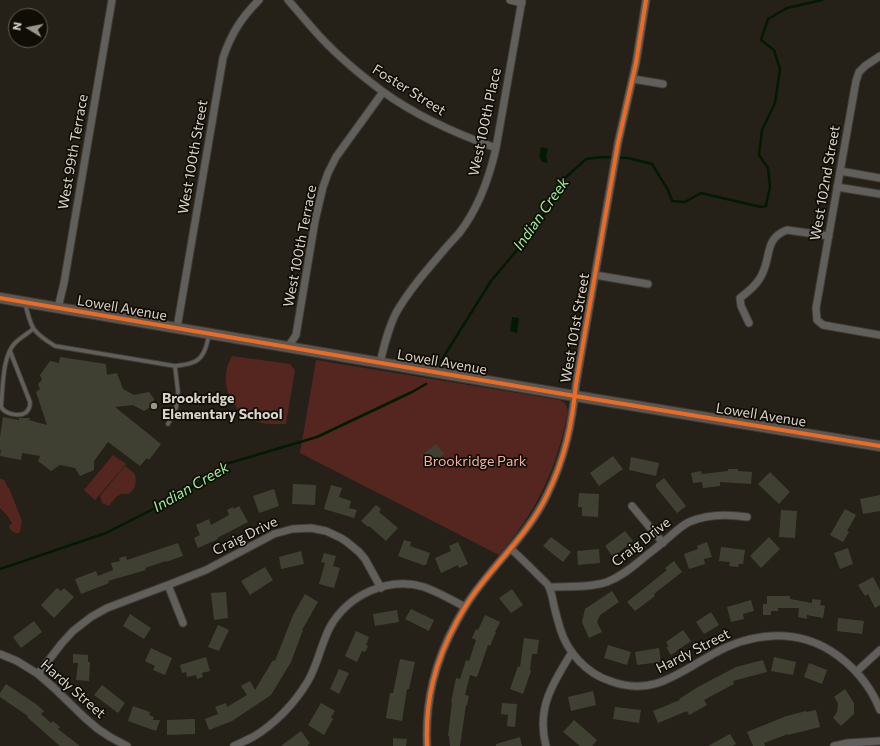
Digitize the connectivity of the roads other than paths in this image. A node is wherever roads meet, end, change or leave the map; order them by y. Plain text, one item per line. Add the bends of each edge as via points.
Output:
1 (112, 0) edge
2 (259, 0) edge
3 (288, 0) edge
4 (510, 0) edge
5 (646, 0) edge
6 (522, 1) edge
7 (878, 58) edge
8 (633, 79) junction
9 (663, 84) dead end
10 (383, 92) junction
11 (496, 148) junction
12 (840, 171) junction
13 (880, 178) edge
14 (837, 187) junction
15 (880, 194) edge
16 (829, 236) junction
17 (595, 275) junction
18 (648, 284) dead end
19 (0, 298) edge
20 (25, 302) junction
21 (58, 308) junction
22 (749, 323) dead end
23 (177, 328) junction
24 (33, 329) junction
25 (210, 334) junction
26 (880, 335) edge
27 (288, 347) junction
28 (10, 351) junction
29 (380, 363) junction
30 (175, 366) junction
31 (575, 396) junction
32 (168, 424) dead end
33 (880, 446) edge
34 (632, 506) dead end
35 (747, 517) dead end
36 (663, 543) junction
37 (511, 549) junction
38 (168, 585) junction
39 (549, 587) junction
40 (381, 588) junction
41 (465, 607) junction
42 (183, 623) dead end
43 (880, 650) edge
44 (572, 652) junction
45 (0, 654) edge
46 (856, 672) junction
47 (38, 674) junction
48 (880, 710) edge
49 (880, 741) edge
50 (127, 746) edge
51 (234, 746) edge
52 (427, 746) edge
53 (546, 746) edge
54 (834, 746) edge

1 - 21 street, West 99th Terrace
2 - 23 street, West 100th Street via 244,15 228,42 223,58
3 - 10 street, Foster Street via 340,57
4 - 6 street
5 - 8 street, West 101st Street
6 - 11 street, West 100th Place
7 - 12 street, West 102nd Street via 859,72
8 - 9 street
8 - 17 street, West 101st Street via 618,143
10 - 11 street, Foster Street via 445,128
10 - 27 street, West 100th Terrace via 336,157 322,187 296,335
11 - 29 street, West 100th Place via 483,192 473,212 460,232 407,295 389,329
12 - 13 street
12 - 14 street, West 102nd Street
14 - 15 street
14 - 16 street, West 102nd Street
16 - 22 street via 786,230 774,238 763,273 752,289 740,298
16 - 26 street, West 102nd Street via 816,308 817,320 823,325
17 - 18 street, West 101st Street
17 - 31 street, West 101st Street
19 - 20 street, Lowell Avenue
20 - 21 street, Lowell Avenue
20 - 24 lane
21 - 23 street, Lowell Avenue
23 - 25 street, Lowell Avenue
24 - 28 lane via 15,343
24 - 30 lane via 55,346
25 - 27 street, Lowell Avenue
25 - 30 lane via 205,352 199,359 193,363
27 - 29 street, Lowell Avenue
28 - 28 lane via 5,362 2,407 10,414 25,413 30,408 30,402
29 - 31 street, Lowell Avenue
30 - 32 lane via 178,392 176,408
31 - 33 street, Lowell Avenue
31 - 37 street, West 101st Street via 568,438 558,470 547,496
34 - 36 street
35 - 36 street, Craig Drive via 721,515 697,519 681,527
36 - 39 street, Craig Drive via 621,576 606,582 595,585
37 - 39 street, Hardy Street
37 - 41 street, West 101st Street
38 - 40 street, Craig Drive via 206,570 274,534 292,529 311,528 334,534 354,547 365,558
38 - 42 street
38 - 47 street, Craig Drive via 107,608 91,617 62,643
39 - 44 street, Hardy Street via 560,628
40 - 41 street via 400,584 416,585 437,592
40 - 51 street via 358,597 342,610 327,634 308,681 295,699 272,724
41 - 52 street, West 101st Street via 439,659 428,707
43 - 46 street
44 - 46 street, Hardy Street via 586,668 599,677 611,682 642,686 668,680 746,639 782,635 819,644 836,654
44 - 53 street via 554,680 545,707 543,724
45 - 47 street, Hardy Street
46 - 48 street, Hardy Street via 870,689
47 - 50 street, Hardy Street via 98,729
49 - 54 street

